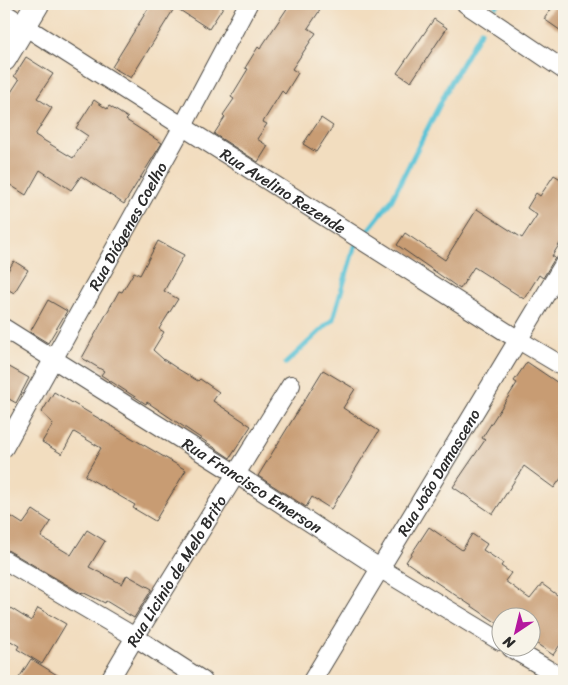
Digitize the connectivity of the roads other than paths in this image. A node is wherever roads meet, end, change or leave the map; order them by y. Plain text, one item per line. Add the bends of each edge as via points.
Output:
1 (36, 4) edge
2 (248, 4) edge
3 (466, 4) edge
4 (4, 13) edge
5 (24, 26) junction
6 (4, 59) edge
7 (564, 70) edge
8 (183, 126) junction
9 (564, 264) edge
10 (4, 328) edge
11 (518, 339) junction
12 (54, 358) junction
13 (564, 367) edge
14 (291, 385) dead end
15 (4, 448) edge
16 (236, 474) junction
17 (4, 560) edge
18 (381, 569) junction
19 (490, 635) edge
20 (135, 637) junction
21 (528, 658) edge
22 (564, 679) edge
23 (109, 681) edge
24 (203, 681) edge
25 (312, 681) edge

1 - 5 main road
2 - 8 street, Rua Diógenes Coelho
3 - 7 street
4 - 5 street, Rua Avelino Rezende
5 - 6 main road
5 - 8 street, Rua Avelino Rezende
8 - 11 street, Rua Avelino Rezende
8 - 12 street, Rua Diógenes Coelho
9 - 11 street, Rua João Damasceno
10 - 12 street, Rua Francisco Emerson
11 - 13 street, Rua Avelino Rezende
11 - 18 street, Rua João Damasceno
12 - 15 street, Rua Diógenes Coelho
12 - 16 street, Rua Francisco Emerson
14 - 16 street, Rua Licinio de Melo Brito
16 - 18 street, Rua Francisco Emerson
16 - 20 street, Rua Licinio de Melo Brito
17 - 20 street
18 - 19 street, Rua Francisco Emerson
18 - 25 street, Rua João Damasceno
20 - 23 street, Rua Licinio de Melo Brito
20 - 24 street
21 - 22 street

